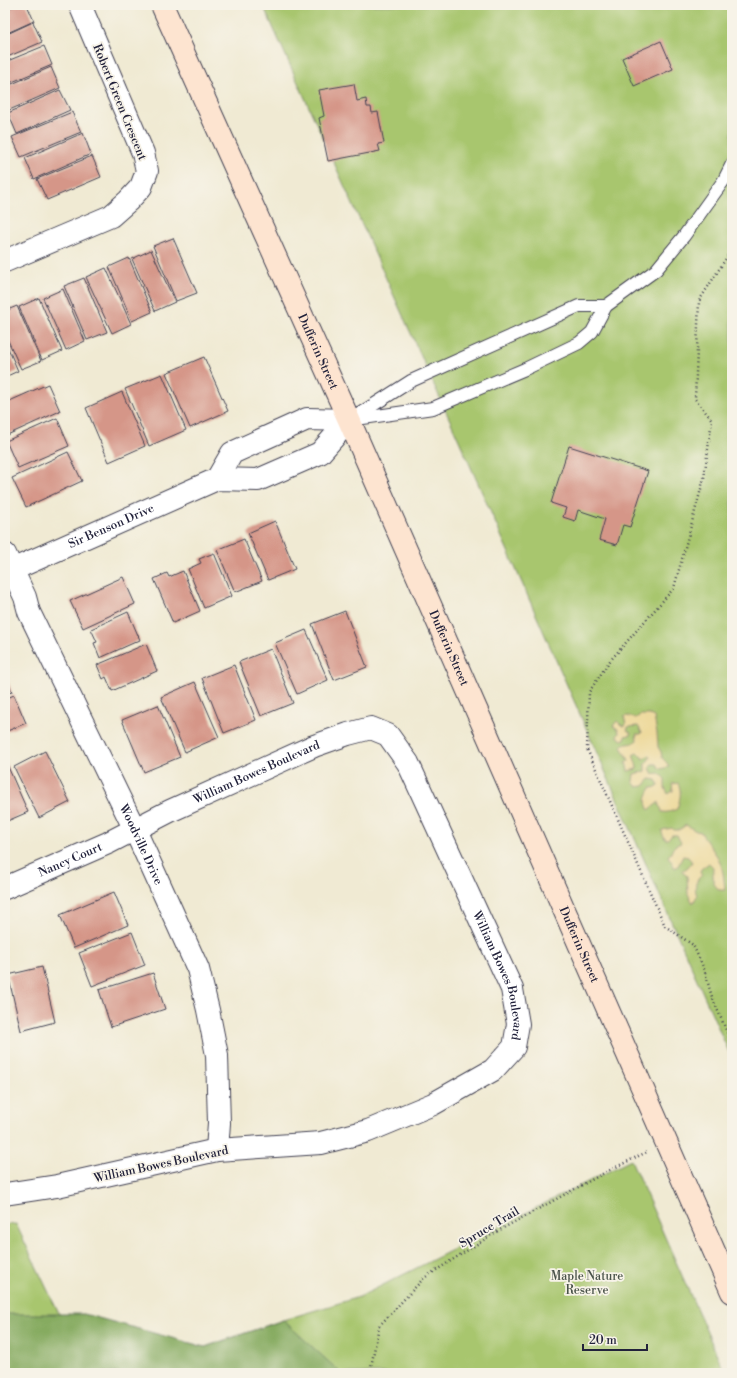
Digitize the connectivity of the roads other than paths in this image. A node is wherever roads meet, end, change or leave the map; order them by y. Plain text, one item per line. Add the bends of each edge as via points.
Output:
1 (80, 5) edge
2 (162, 5) edge
3 (732, 164) edge
4 (5, 261) edge
5 (606, 306) junction
6 (349, 420) junction
7 (217, 479) junction
8 (7, 566) edge
9 (135, 830) junction
10 (5, 888) edge
11 (217, 1150) junction
12 (5, 1194) edge
13 (732, 1292) edge

1 - 4 street, Robert Green Crescent via 143,154 147,171 141,187 111,216
2 - 6 main road, Dufferin Street
3 - 5 lane via 724,180 684,236 656,270
5 - 6 lane via 579,306 412,381
5 - 6 lane via 592,332 579,343 525,369 433,408
6 - 7 street, Sir Benson Drive via 316,455 258,480
6 - 7 street via 307,418 232,453
6 - 13 main road, Dufferin Street
7 - 8 street, Sir Benson Drive
8 - 9 street, Woodville Drive via 25,597
9 - 10 street, Nancy Court
9 - 11 street, Woodville Drive via 198,969 217,1055
9 - 11 street, William Bowes Boulevard via 170,811 314,746 371,728 388,735 408,763 512,989 518,1024 514,1047 493,1070 433,1104 368,1131 321,1143
11 - 12 street, William Bowes Boulevard via 57,1186

